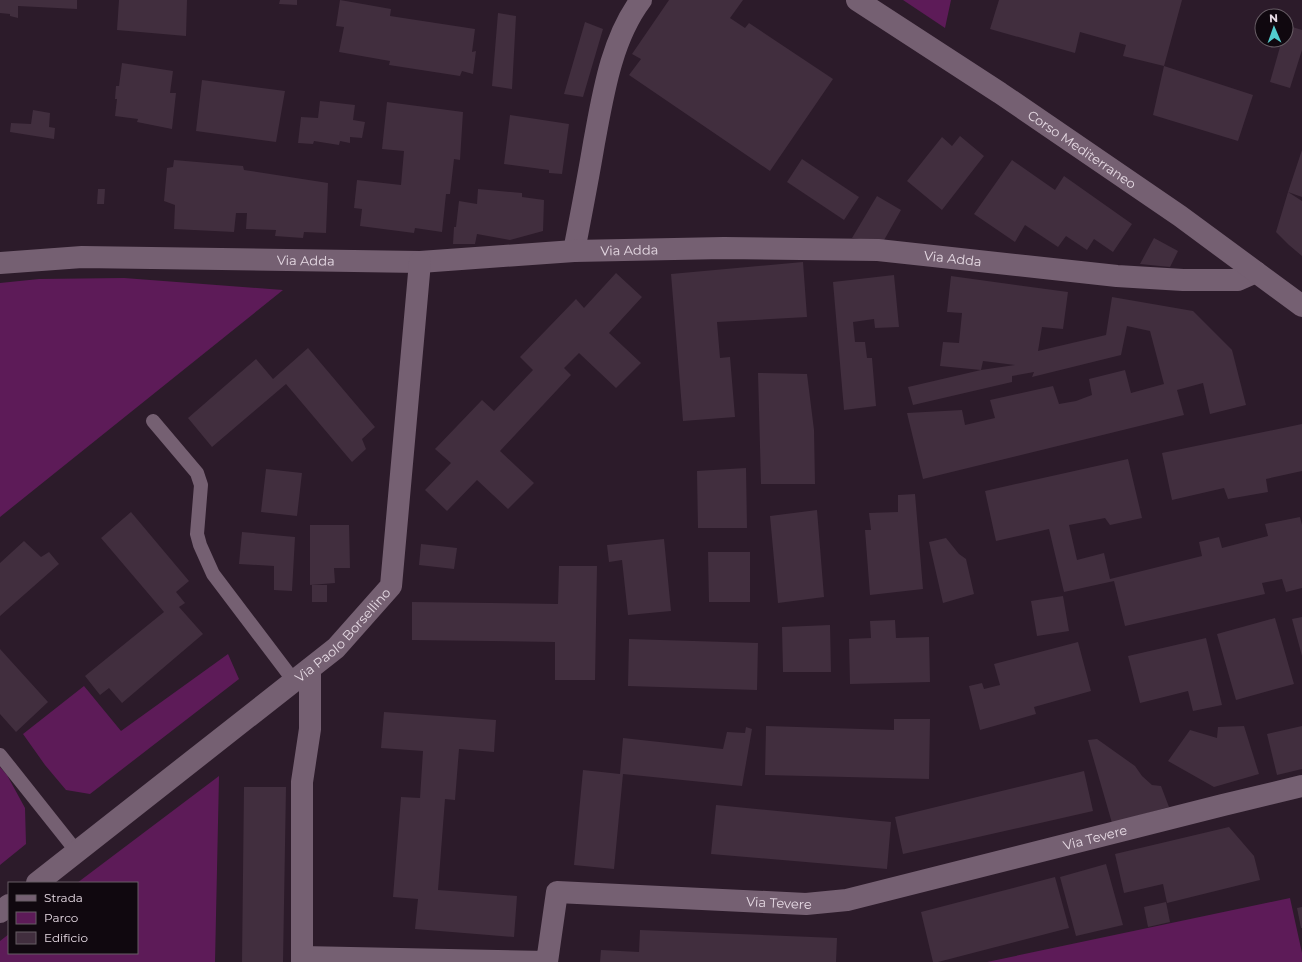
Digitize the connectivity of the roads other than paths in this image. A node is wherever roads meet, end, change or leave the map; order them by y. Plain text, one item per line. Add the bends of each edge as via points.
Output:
1 (641, 0) edge
2 (857, 0) edge
3 (574, 251) junction
4 (420, 262) junction
5 (0, 263) edge
6 (1256, 272) junction
7 (1302, 306) edge
8 (152, 421) dead end
9 (302, 675) junction
10 (0, 755) edge
11 (1302, 786) edge
12 (77, 852) junction
13 (38, 882) edge
14 (8, 906) edge
15 (0, 912) edge
16 (302, 960) edge

1 - 3 street via 632,12 615,51 601,109
2 - 6 street, Corso Mediterraneo via 1000,93 1180,216
3 - 4 street, Via Adda
3 - 6 street, Via Adda via 724,248 878,250 1117,276 1183,280 1238,280
4 - 5 street, Via Adda via 82,257
4 - 9 street, Via Paolo Borsellino via 391,586 336,648
6 - 7 street, Corso Mediterraneo
8 - 9 lane via 197,473 201,485 197,534 213,574
9 - 12 street, Via Paolo Borsellino
9 - 16 street via 310,729 302,782
10 - 12 lane
11 - 16 street, Via Tevere via 847,900 806,904 557,892 547,962
12 - 13 street, Via Paolo Borsellino
14 - 15 street

